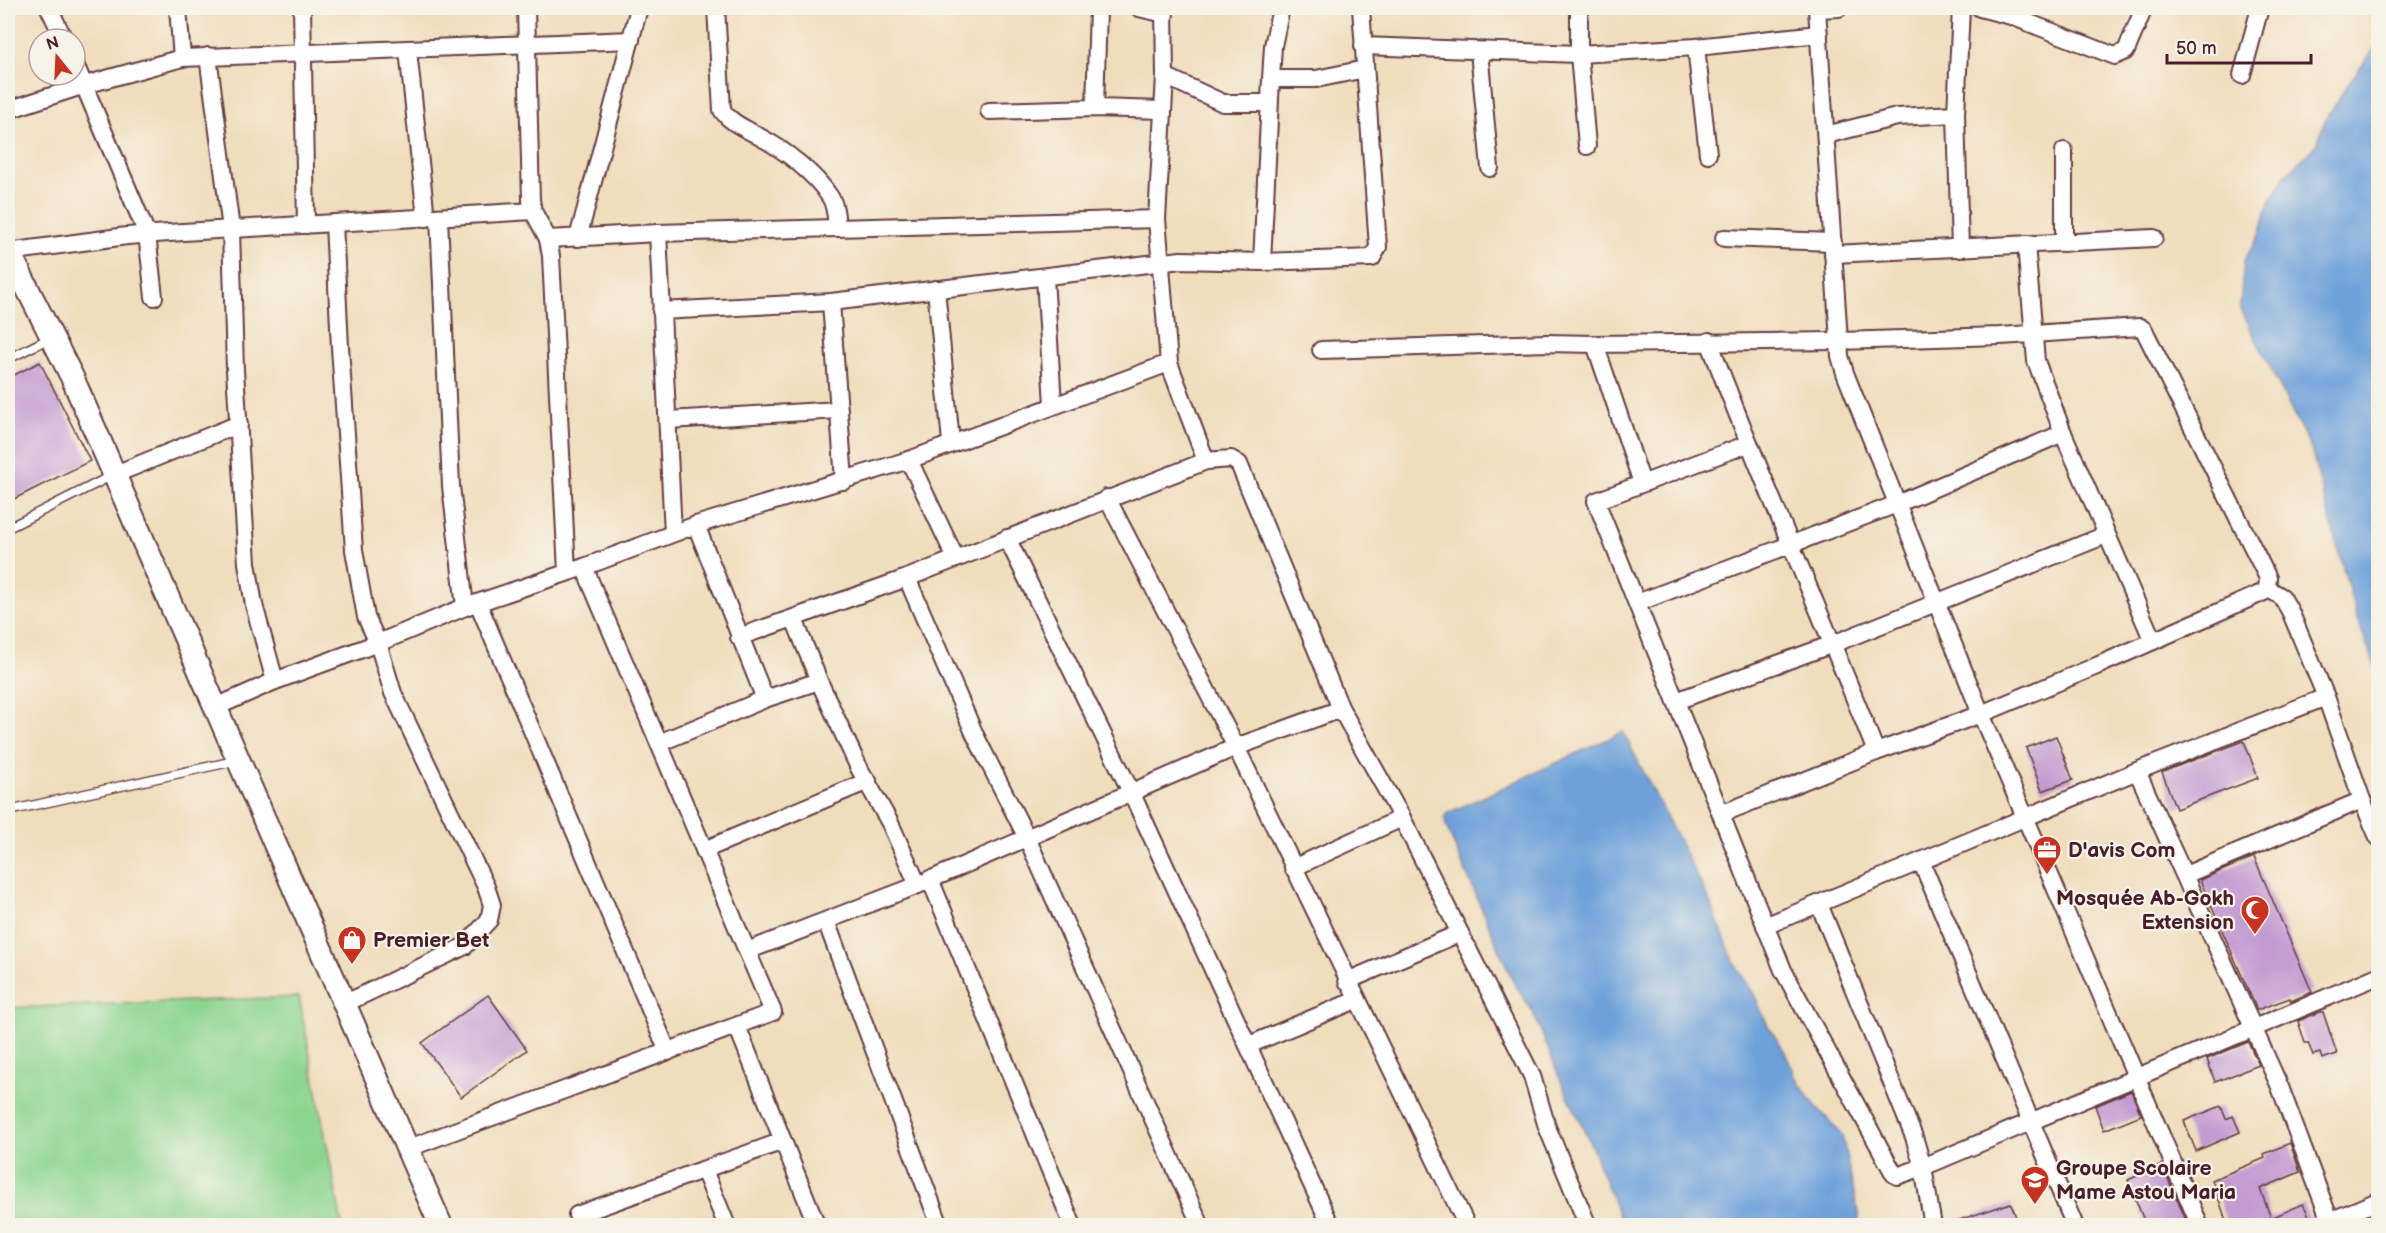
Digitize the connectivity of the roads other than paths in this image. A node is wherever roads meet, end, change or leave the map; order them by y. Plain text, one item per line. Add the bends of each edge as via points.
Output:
1 (49, 8) edge
2 (178, 8) edge
3 (302, 8) edge
4 (526, 8) edge
5 (639, 8) edge
6 (652, 8) edge
7 (716, 8) edge
8 (1098, 8) edge
9 (1139, 8) edge
10 (1281, 8) edge
11 (1361, 8) edge
12 (1579, 8) edge
13 (1817, 8) edge
14 (1839, 8) edge
15 (1961, 8) edge
16 (1980, 8) edge
17 (2144, 8) edge
18 (2260, 8) edge
19 (1165, 11) edge
20 (58, 27) edge
21 (1819, 34) junction
22 (631, 40) junction
23 (528, 45) junction
24 (1364, 46) junction
25 (1696, 47) junction
26 (408, 50) junction
27 (1479, 51) junction
28 (304, 52) junction
29 (1579, 54) junction
30 (208, 56) junction
31 (182, 58) junction
32 (1365, 69) junction
33 (2242, 75) dead end
34 (1166, 76) junction
35 (1271, 79) junction
36 (87, 84) edge
37 (79, 87) edge
38 (86, 87) edge
39 (1269, 103) junction
40 (1095, 108) junction
41 (8, 110) edge
42 (1163, 110) junction
43 (989, 111) dead end
44 (1956, 114) junction
45 (1826, 135) junction
46 (1587, 146) dead end
47 (2064, 151) dead end
48 (1708, 154) dead end
49 (1490, 168) dead end
50 (533, 211) junction
51 (432, 217) junction
52 (1157, 219) junction
53 (334, 222) junction
54 (306, 225) junction
55 (837, 228) junction
56 (231, 229) junction
57 (658, 233) junction
58 (147, 234) junction
59 (578, 238) junction
60 (1724, 238) dead end
61 (2154, 238) dead end
62 (548, 239) junction
63 (2064, 243) junction
64 (2026, 244) junction
65 (1833, 248) junction
66 (1960, 249) junction
67 (8, 251) edge
68 (1262, 262) junction
69 (1160, 263) junction
70 (1045, 278) junction
71 (936, 289) junction
72 (154, 297) dead end
73 (831, 302) junction
74 (661, 311) junction
75 (2034, 333) junction
76 (53, 336) junction
77 (1709, 341) junction
78 (1839, 341) junction
79 (1595, 344) junction
80 (1321, 350) dead end
81 (8, 359) edge
82 (1168, 363) junction
83 (1053, 404) junction
84 (838, 410) junction
85 (668, 420) junction
86 (239, 424) junction
87 (2063, 433) junction
88 (951, 442) junction
89 (1748, 444) junction
90 (909, 460) junction
91 (1206, 461) junction
92 (113, 475) junction
93 (844, 481) junction
94 (1642, 483) junction
95 (1107, 498) junction
96 (1897, 504) junction
97 (696, 525) junction
98 (8, 528) edge
99 (673, 533) junction
100 (2106, 535) junction
101 (1007, 538) junction
102 (1791, 543) junction
103 (956, 559) junction
104 (584, 567) junction
105 (567, 572) junction
106 (907, 578) junction
107 (2267, 588) junction
108 (1637, 603) junction
109 (1937, 604) junction
110 (471, 605) junction
111 (794, 619) junction
112 (739, 637) junction
113 (2152, 641) junction
114 (378, 644) junction
115 (1833, 644) junction
116 (275, 681) junction
117 (819, 681) junction
118 (2326, 697) junction
119 (765, 699) junction
120 (1676, 701) junction
121 (216, 707) junction
122 (1341, 709) junction
123 (1981, 714) junction
124 (659, 743) junction
125 (1236, 747) junction
126 (1876, 752) junction
127 (239, 760) junction
128 (2137, 771) junction
129 (868, 781) junction
130 (1132, 794) junction
131 (2362, 800) junction
132 (8, 811) edge
133 (1720, 814) junction
134 (1402, 818) junction
135 (2025, 818) junction
136 (2379, 837) edge
137 (1027, 838) junction
138 (704, 850) junction
139 (1921, 861) junction
140 (1293, 868) junction
141 (2185, 875) junction
142 (924, 882) junction
143 (1819, 903) junction
144 (826, 921) junction
145 (1765, 926) junction
146 (1460, 933) junction
147 (747, 951) junction
148 (2379, 976) edge
149 (1347, 981) junction
150 (1356, 1000) junction
151 (346, 1003) junction
152 (737, 1026) junction
153 (2253, 1027) junction
154 (1249, 1045) junction
155 (668, 1052) junction
156 (2137, 1077) junction
157 (2030, 1122) junction
158 (783, 1141) junction
159 (409, 1148) junction
160 (1923, 1167) junction
161 (704, 1170) junction
162 (2379, 1201) edge
163 (577, 1215) dead end
164 (2331, 1223) edge
165 (441, 1226) edge
166 (727, 1226) edge
167 (817, 1226) edge
168 (940, 1226) edge
169 (1073, 1226) edge
170 (1201, 1226) edge
171 (1331, 1226) edge
172 (1467, 1226) edge
173 (1588, 1226) edge
174 (1933, 1226) edge
175 (2075, 1226) edge
176 (2200, 1226) edge

1 - 20 street
2 - 31 street
3 - 28 street
4 - 23 street
5 - 6 street
5 - 22 street
7 - 55 street via 726,117 796,161 831,197
8 - 40 street
9 - 19 street
10 - 35 street
11 - 24 street
12 - 29 street
13 - 14 street
13 - 21 street
15 - 44 street
16 - 17 street via 2115,56 2126,51
18 - 33 street
19 - 34 street
21 - 25 street
21 - 45 street
22 - 23 street
22 - 59 street
23 - 26 street
23 - 50 street
24 - 27 street
24 - 32 street
25 - 29 street
25 - 48 street
26 - 28 street
26 - 51 street
27 - 29 street
27 - 49 street
28 - 30 street
28 - 54 street
29 - 46 street
30 - 31 street
30 - 56 street
31 - 36 street
32 - 35 street via 1316,79
32 - 68 street via 1378,247 1375,255 1366,260
34 - 39 street via 1223,103
34 - 42 street
35 - 39 street
37 - 41 street
38 - 58 street
39 - 68 street
40 - 42 street
40 - 43 street
42 - 52 street
44 - 45 street via 1897,117
44 - 66 street
45 - 65 street
47 - 63 street
50 - 51 street
50 - 62 street
51 - 53 street
51 - 110 street via 451,486
52 - 55 street
52 - 69 street
53 - 54 street
53 - 114 street via 354,550 366,617
54 - 56 street
55 - 57 street
56 - 58 street
56 - 86 street
57 - 59 street
57 - 74 street
58 - 67 street
58 - 72 street
59 - 62 street
60 - 65 street
61 - 63 street
62 - 105 street
63 - 64 street
64 - 66 street
64 - 75 street
65 - 66 street
65 - 78 street
67 - 76 street
68 - 69 street
69 - 70 street
69 - 82 street
70 - 71 street
70 - 83 street
71 - 73 street
71 - 88 street
73 - 74 street
73 - 84 street
74 - 85 street
75 - 78 street
75 - 87 street via 2036,361
75 - 107 street via 2140,327 2144,330 2268,578
76 - 81 lane
76 - 92 street
77 - 78 street
77 - 79 street
77 - 89 street
78 - 96 street via 1845,373
79 - 80 street
79 - 94 street
82 - 83 street
82 - 91 street
83 - 88 street
84 - 85 street
84 - 93 street
85 - 99 street
86 - 92 street
86 - 116 street via 249,581
87 - 96 street
87 - 100 street
88 - 90 street
89 - 94 street
89 - 102 street
90 - 93 street
90 - 103 street
91 - 95 street
91 - 122 street via 1231,459 1239,464
92 - 98 lane
92 - 121 street
93 - 97 street
94 - 108 street via 1596,501
95 - 101 street
95 - 125 street
96 - 102 street
96 - 109 street
97 - 99 street
97 - 112 street
99 - 104 street
100 - 109 street
100 - 113 street
101 - 103 street
101 - 130 street
102 - 108 street
102 - 115 street
103 - 106 street
104 - 105 street
104 - 124 street
105 - 110 street
106 - 111 street
106 - 137 street via 975,735
107 - 113 street via 2260,595
107 - 118 street via 2282,597 2290,611
108 - 120 street
109 - 115 street
109 - 123 street
110 - 114 street
110 - 155 street
111 - 112 street
111 - 117 street
112 - 119 street
113 - 123 street
114 - 116 street
114 - 151 street via 393,693 492,905 489,920 465,946
115 - 120 street
115 - 126 street
116 - 121 street
117 - 119 street
117 - 129 street
118 - 128 street
118 - 131 street
119 - 124 street
120 - 133 street
121 - 127 street
122 - 125 street
122 - 134 street
123 - 126 street
123 - 135 street
124 - 138 street
125 - 130 street
125 - 140 street
126 - 133 street
127 - 132 lane
127 - 151 street
128 - 135 street
128 - 141 street
129 - 138 street
129 - 142 street
130 - 137 street
130 - 154 street
131 - 136 street
131 - 141 street
133 - 145 street
134 - 140 street
134 - 146 street
135 - 139 street
135 - 156 street
137 - 142 street
137 - 170 street
138 - 147 street
139 - 143 street
139 - 157 street
140 - 149 street
141 - 153 street
142 - 144 street
142 - 169 street
143 - 145 street
143 - 160 street
144 - 147 street
144 - 168 street
145 - 160 street via 1794,992 1893,1172 1897,1176
146 - 149 street
146 - 173 street via 1532,1076 1547,1126
147 - 152 street via 773,1012
148 - 153 street
149 - 150 street
150 - 154 street
150 - 172 street
151 - 159 street
152 - 155 street
152 - 158 street
153 - 156 street
153 - 164 street
154 - 171 street
155 - 159 street
156 - 157 street
156 - 176 street
157 - 160 street
157 - 175 street
158 - 161 street
158 - 167 street
159 - 165 street
160 - 174 street
161 - 163 street
161 - 166 street
162 - 164 street

